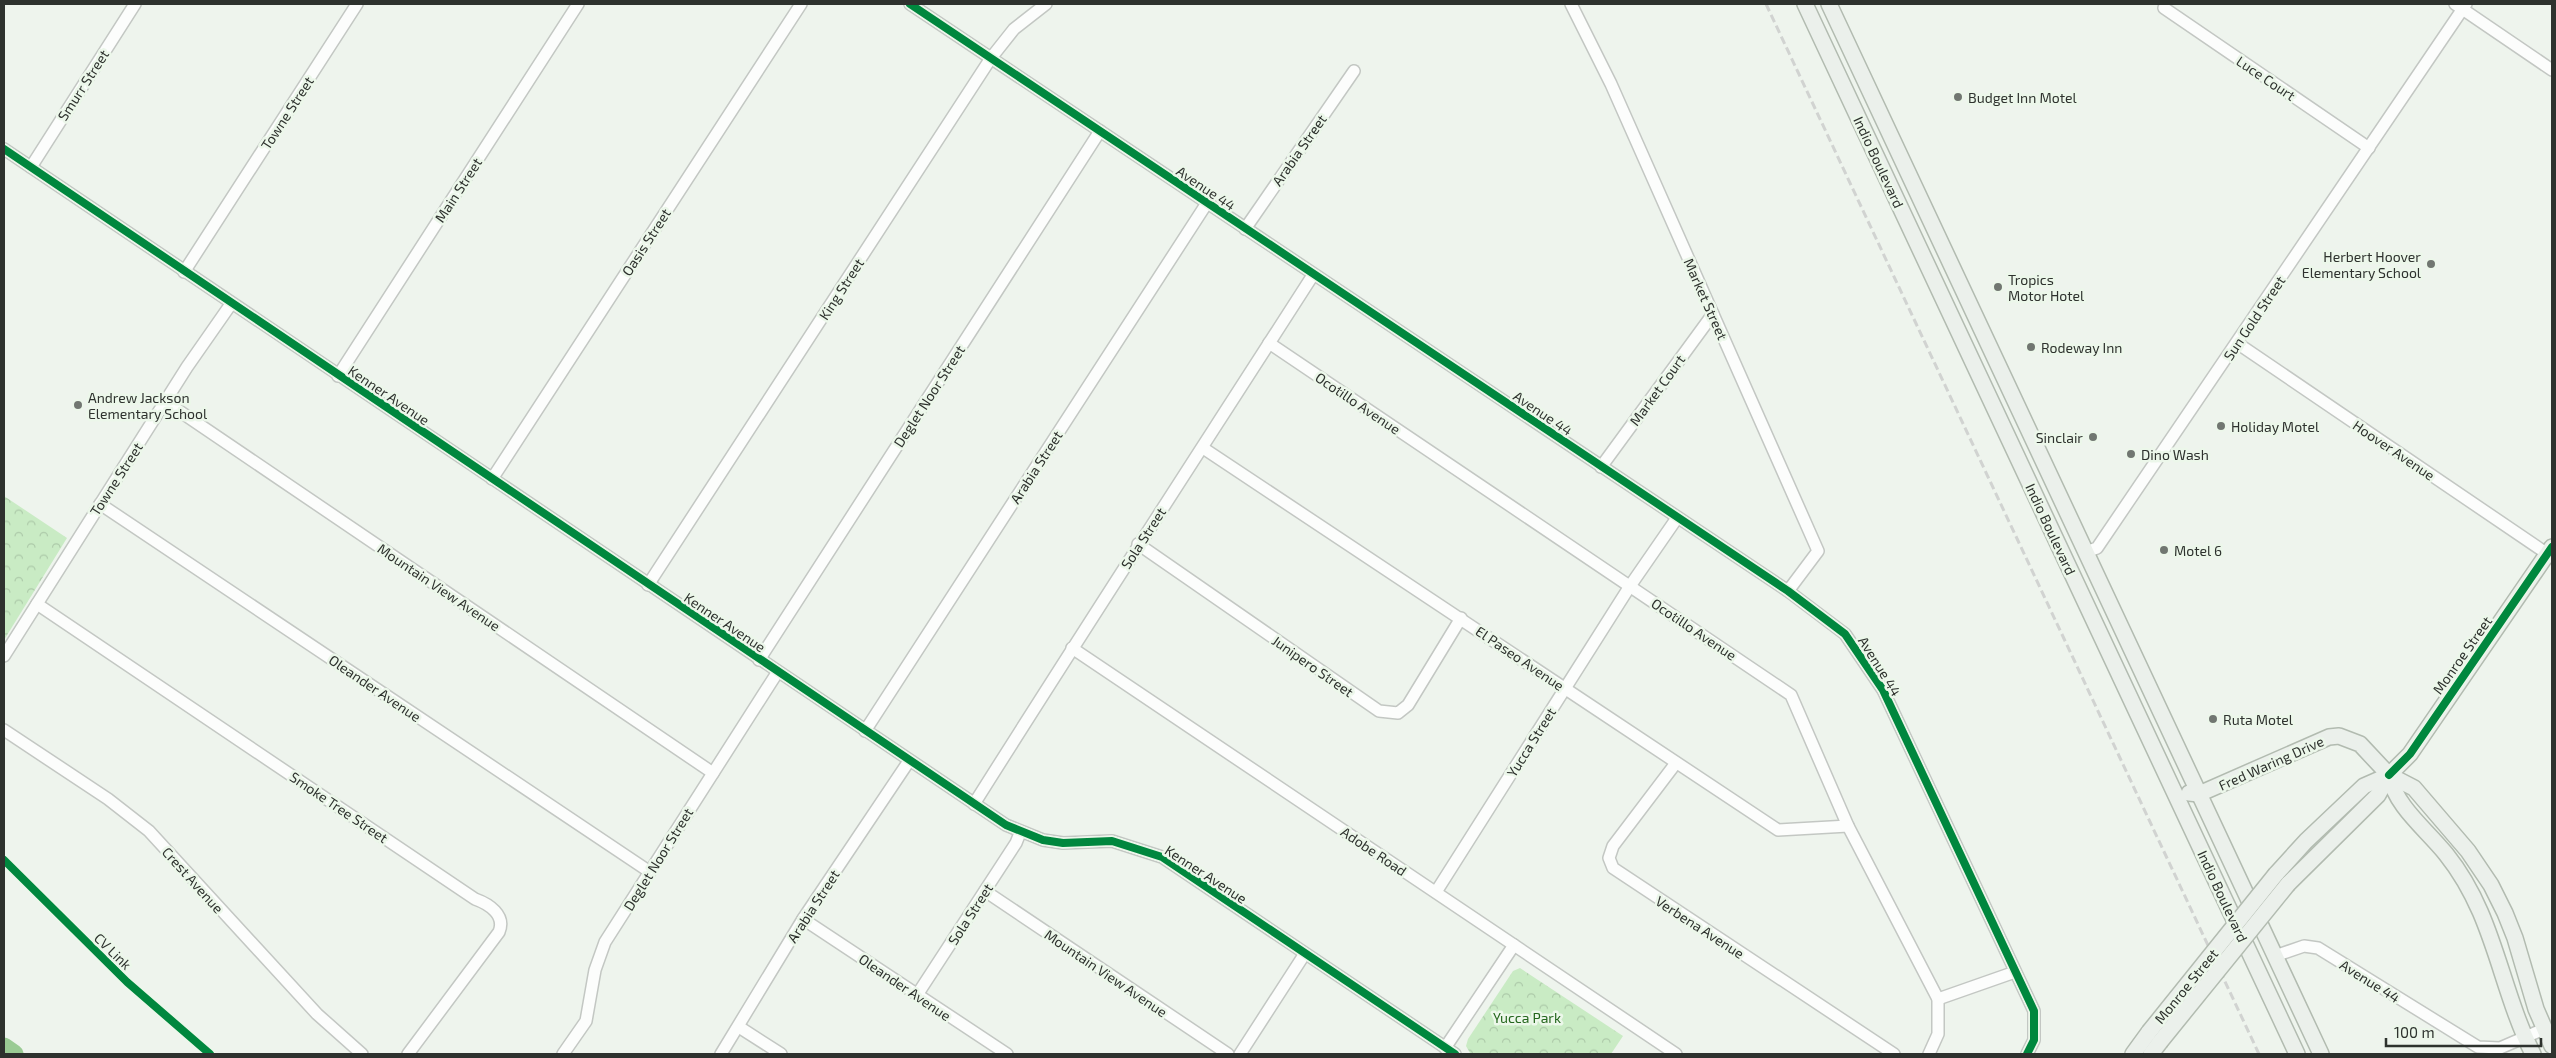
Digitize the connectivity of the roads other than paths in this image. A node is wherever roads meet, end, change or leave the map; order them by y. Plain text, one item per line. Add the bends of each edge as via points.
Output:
1 (135, 4) edge
2 (357, 4) edge
3 (578, 4) edge
4 (801, 4) edge
5 (910, 4) edge
6 (1046, 4) edge
7 (1571, 4) edge
8 (1829, 4) edge
9 (2461, 5) edge
10 (1808, 7) edge
11 (2164, 8) dead end
12 (991, 58) junction
13 (2552, 70) edge
14 (1354, 71) dead end
15 (1100, 132) junction
16 (2368, 148) junction
17 (4, 149) edge
18 (30, 167) junction
19 (1207, 203) junction
20 (1245, 229) junction
21 (184, 272) junction
22 (1313, 275) junction
23 (231, 304) junction
24 (1712, 314) junction
25 (1269, 343) junction
26 (2237, 343) junction
27 (338, 376) junction
28 (166, 402) junction
29 (1203, 448) junction
30 (1601, 467) junction
31 (2022, 467) junction
32 (492, 479) junction
33 (100, 504) junction
34 (1678, 518) junction
35 (1138, 544) junction
36 (2086, 552) junction
37 (2551, 552) edge
38 (648, 585) junction
39 (1630, 586) junction
40 (1788, 591) junction
41 (2081, 593) junction
42 (37, 604) junction
43 (1461, 618) junction
44 (1072, 648) junction
45 (4, 656) edge
46 (759, 660) junction
47 (777, 673) junction
48 (1564, 689) junction
49 (2133, 704) junction
50 (4, 730) edge
51 (865, 731) junction
52 (909, 761) junction
53 (1676, 763) junction
54 (712, 772) junction
55 (2389, 775) junction
56 (2199, 794) junction
57 (974, 804) junction
58 (1848, 826) junction
59 (2192, 830) junction
60 (1020, 833) junction
61 (650, 872) junction
62 (985, 891) junction
63 (1436, 892) junction
64 (2244, 892) junction
65 (803, 919) junction
66 (1514, 945) junction
67 (1304, 955) junction
68 (2275, 956) junction
69 (2015, 972) junction
70 (917, 994) junction
71 (1938, 999) junction
72 (739, 1027) junction
73 (2544, 1029) junction
74 (2524, 1037) junction
75 (2153, 1043) edge
76 (2552, 1046) edge
77 (1450, 1051) edge
78 (362, 1054) edge
79 (408, 1054) edge
80 (563, 1054) edge
81 (721, 1054) edge
82 (782, 1054) edge
83 (1007, 1054) edge
84 (1228, 1054) edge
85 (1240, 1054) edge
86 (1676, 1054) edge
87 (1894, 1054) edge
88 (1929, 1054) edge
89 (2027, 1054) edge
90 (2132, 1054) edge
91 (2297, 1054) edge
92 (2321, 1054) edge
93 (2533, 1054) edge

1 - 18 street, Smurr Street
2 - 21 street, Towne Street
3 - 27 street, Main Street
4 - 32 street, Oasis Street
5 - 12 street, Avenue 44
6 - 12 street, King Street via 1014,29
7 - 24 street, Market Street via 1611,84
8 - 36 main road, Indio Boulevard
9 - 13 street
9 - 16 street, Sun Gold Street
10 - 31 main road, Indio Boulevard
11 - 16 street, Luce Court
12 - 15 street, Avenue 44
12 - 38 street, King Street
14 - 20 street, Arabia Street
15 - 19 street, Avenue 44
15 - 46 street, Deglet Noor Street
16 - 26 street, Sun Gold Street
17 - 18 street, Kenner Avenue
18 - 21 street, Kenner Avenue
19 - 20 street, Avenue 44
19 - 51 street, Arabia Street
20 - 22 street, Avenue 44
21 - 23 street, Kenner Avenue
22 - 25 street, Sola Street
22 - 30 street, Avenue 44
23 - 27 street, Kenner Avenue
23 - 28 street, Towne Street
24 - 30 street, Market Court
24 - 40 street, Market Street via 1818,551
25 - 29 street, Sola Street
25 - 39 street, Ocotillo Avenue
26 - 36 street, Sun Gold Street via 2096,548
26 - 37 street, Hoover Avenue
27 - 32 street, Kenner Avenue
28 - 33 street, Towne Street
28 - 54 street, Mountain View Avenue
29 - 35 street, Sola Street
29 - 43 street, El Paseo Avenue
30 - 34 street, Avenue 44
31 - 36 main road via 2043,491 2066,540 2075,549
31 - 41 main road, Indio Boulevard
32 - 38 street, Kenner Avenue
33 - 42 street, Towne Street
33 - 61 street, Oleander Avenue
34 - 39 street, Yucca Street
34 - 40 street, Avenue 44
35 - 43 street, Junipero Street via 1379,711 1398,713 1408,705
35 - 44 street, Sola Street
36 - 41 main road via 2080,573
36 - 56 main road, Indio Boulevard
37 - 55 main road, Monroe Street via 2410,754
38 - 46 street, Kenner Avenue
39 - 48 street, Yucca Street
39 - 58 street, Ocotillo Avenue via 1791,696
40 - 69 street, Avenue 44 via 1845,634 1883,690
41 - 49 main road, Indio Boulevard
42 - 45 street, Towne Street
42 - 79 street, Smoke Tree Street via 494,909 501,922 498,932
43 - 48 street, El Paseo Avenue
44 - 57 street, Sola Street
44 - 63 street, Adobe Road
46 - 47 street, Kenner Avenue
47 - 51 street, Kenner Avenue
47 - 54 street, Deglet Noor Street
48 - 53 street, El Paseo Avenue
48 - 63 street, Yucca Street
49 - 56 main road via 2152,726 2182,788
49 - 59 main road, Indio Boulevard
50 - 78 street, Crest Avenue via 108,799 149,831 317,1014
51 - 52 street, Kenner Avenue
52 - 57 street, Kenner Avenue
52 - 65 street, Arabia Street
53 - 58 street, El Paseo Avenue via 1778,830
53 - 87 street, Verbena Avenue via 1613,846 1609,858 1613,868
54 - 61 street, Deglet Noor Street
55 - 56 main road, Fred Waring Drive via 2360,744 2339,736 2320,740
55 - 73 main road, Fred Waring Drive via 2414,788 2451,829 2487,879 2516,938
55 - 74 main road, Fred Waring Drive via 2392,791 2447,855 2476,903 2493,942
55 - 75 main road, Monroe Street, bridge via 2378,795 2288,884
55 - 75 main road, Monroe Street, bridge via 2364,786 2276,874
56 - 59 main road
56 - 64 main road, Indio Boulevard
57 - 60 street, Kenner Avenue
58 - 71 street, Ocotillo Avenue
59 - 64 main road via 2197,823 2204,826 2224,868
59 - 91 main road, Indio Boulevard
60 - 62 street, Sola Street
60 - 67 street, Kenner Avenue via 1063,843 1112,841 1162,857
61 - 80 street, Deglet Noor Street via 605,942 586,1021
62 - 70 street, Sola Street
62 - 84 street, Mountain View Avenue
63 - 66 street, Adobe Road
64 - 68 main road, Indio Boulevard
65 - 70 street, Oleander Avenue
65 - 72 street, Arabia Street
66 - 77 street
66 - 86 street, Adobe Road
67 - 77 street, Kenner Avenue
67 - 85 street
68 - 74 street, Avenue 44 via 2304,946 2318,948 2478,1047 2500,1048
68 - 92 main road, Indio Boulevard
69 - 71 street
69 - 89 street, Avenue 44 via 2034,1011 2034,1040
70 - 83 street, Oleander Avenue
71 - 88 street, Ocotillo Avenue via 1938,1034
72 - 81 street, Arabia Street
72 - 82 street
73 - 74 street, Avenue 44
73 - 76 main road, Fred Waring Drive
74 - 93 main road, Fred Waring Drive
75 - 90 main road, Monroe Street

